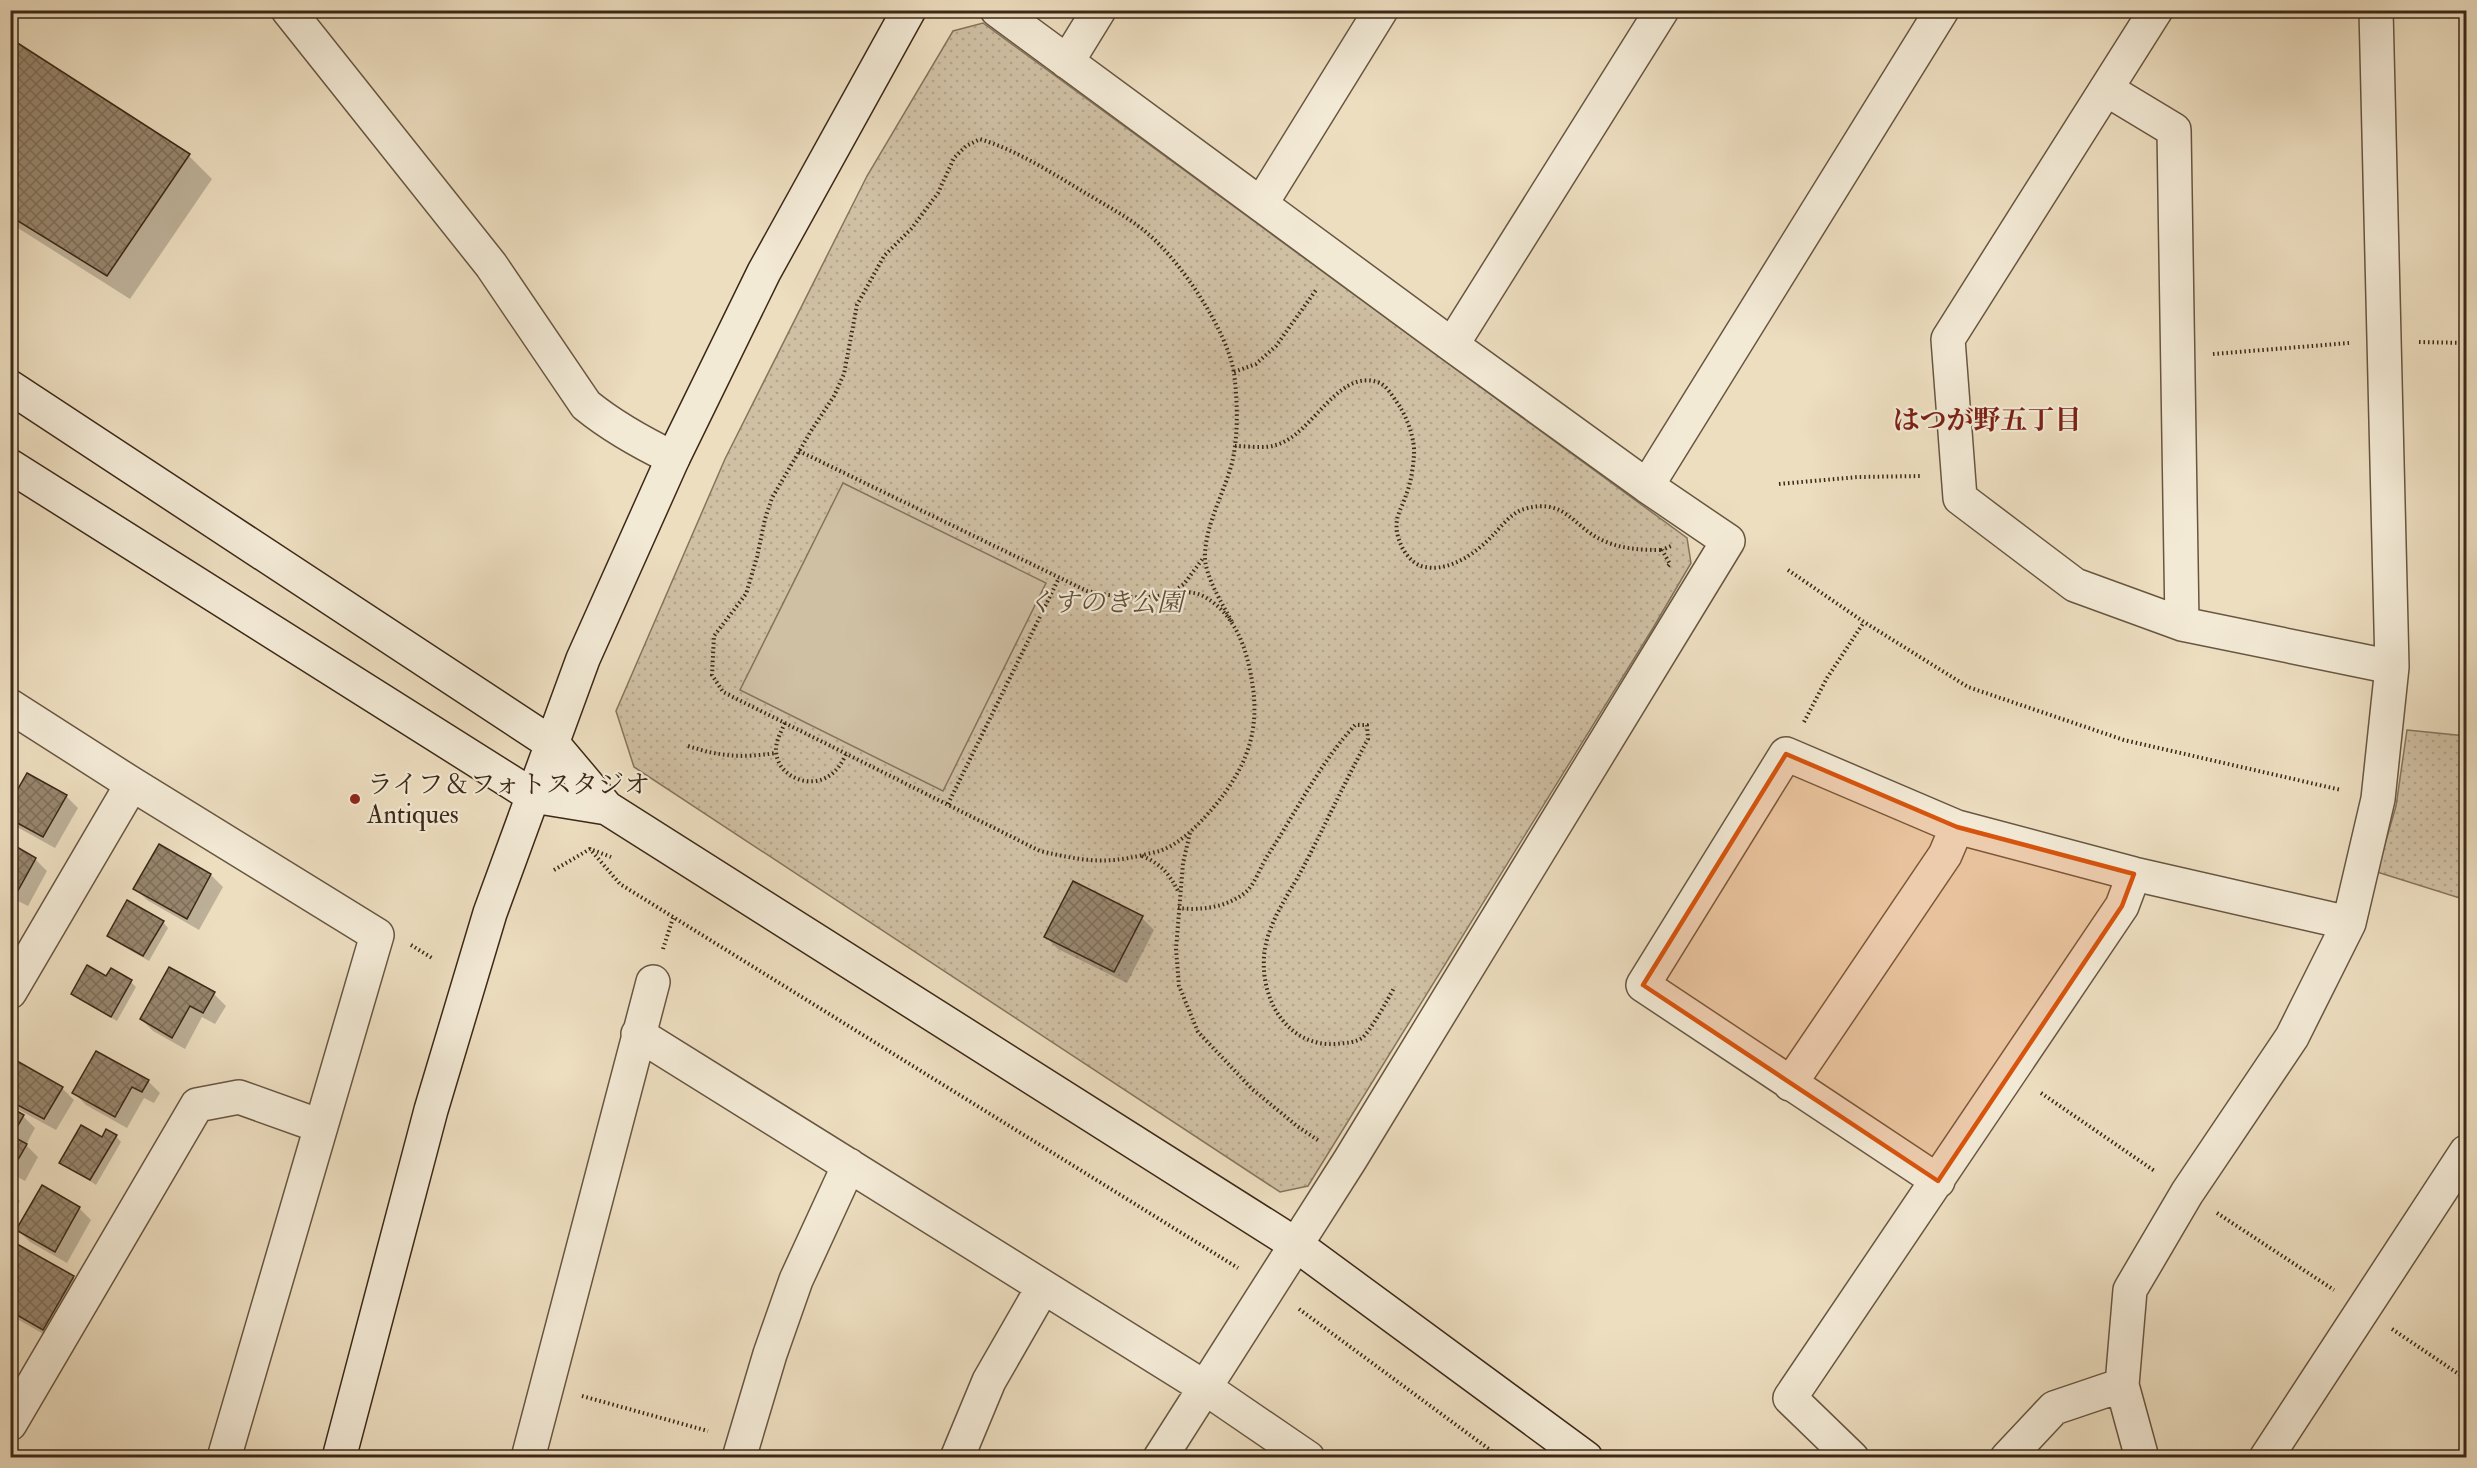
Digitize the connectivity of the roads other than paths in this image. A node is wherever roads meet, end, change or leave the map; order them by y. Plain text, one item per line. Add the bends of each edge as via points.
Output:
1 (288, 10) edge
2 (909, 10) edge
3 (997, 10) edge
4 (1099, 10) edge
5 (1381, 10) edge
6 (1662, 10) edge
7 (1942, 10) edge
8 (2156, 10) edge
9 (2376, 10) edge
10 (1066, 62) junction
11 (2106, 89) junction
12 (1261, 204) junction
13 (1452, 345) junction
14 (10, 387) edge
15 (673, 458) junction
16 (10, 466) edge
17 (1647, 486) junction
18 (2182, 624) junction
19 (2392, 667) junction
20 (10, 706) edge
21 (554, 745) junction
22 (132, 784) junction
23 (533, 796) junction
24 (607, 807) junction
25 (1957, 827) junction
26 (2134, 874) junction
27 (2349, 923) junction
28 (653, 982) dead end
29 (10, 992) edge
30 (638, 1034) junction
31 (1790, 1084) junction
32 (320, 1126) junction
33 (2466, 1152) edge
34 (849, 1165) junction
35 (1938, 1181) junction
36 (1295, 1244) junction
37 (1043, 1287) junction
38 (2122, 1385) junction
39 (1204, 1387) junction
40 (10, 1424) edge
41 (742, 1449) edge
42 (224, 1458) edge
43 (339, 1458) edge
44 (528, 1458) edge
45 (957, 1458) edge
46 (1160, 1458) edge
47 (1308, 1458) edge
48 (1586, 1458) edge
49 (1852, 1458) edge
50 (2007, 1458) edge
51 (2142, 1458) edge
52 (2266, 1458) edge

1 - 15 street via 491,265 586,405 638,441
2 - 15 street via 764,272
3 - 10 street
4 - 10 street
5 - 12 street
6 - 13 street
7 - 17 street
8 - 11 street
9 - 19 street
10 - 12 street
11 - 18 street via 2174,130
11 - 18 street via 1948,339 1960,498 2075,585
12 - 13 street
13 - 17 street
14 - 21 street
15 - 21 street via 583,659
16 - 23 street
17 - 36 street via 1728,541
18 - 19 street
19 - 27 street via 2378,799
20 - 22 street
21 - 23 street
21 - 24 street
22 - 29 street
22 - 32 street via 377,935
23 - 24 street
23 - 43 street via 490,913 430,1110
24 - 36 street
25 - 26 street
25 - 31 street via 1946,855
25 - 31 street via 1786,754 1643,985
26 - 27 street
26 - 35 street via 2122,906
27 - 38 street via 2292,1037 2187,1193 2130,1290
28 - 30 street
30 - 34 street
30 - 44 street
31 - 35 street
32 - 40 street via 239,1096 197,1104
32 - 42 street
33 - 52 street
34 - 37 street
34 - 41 street via 796,1280
35 - 49 street via 1790,1398
36 - 39 street
36 - 48 street
37 - 39 street
37 - 45 street via 989,1382
38 - 50 street via 2054,1408
38 - 51 street
39 - 46 street
39 - 47 street

